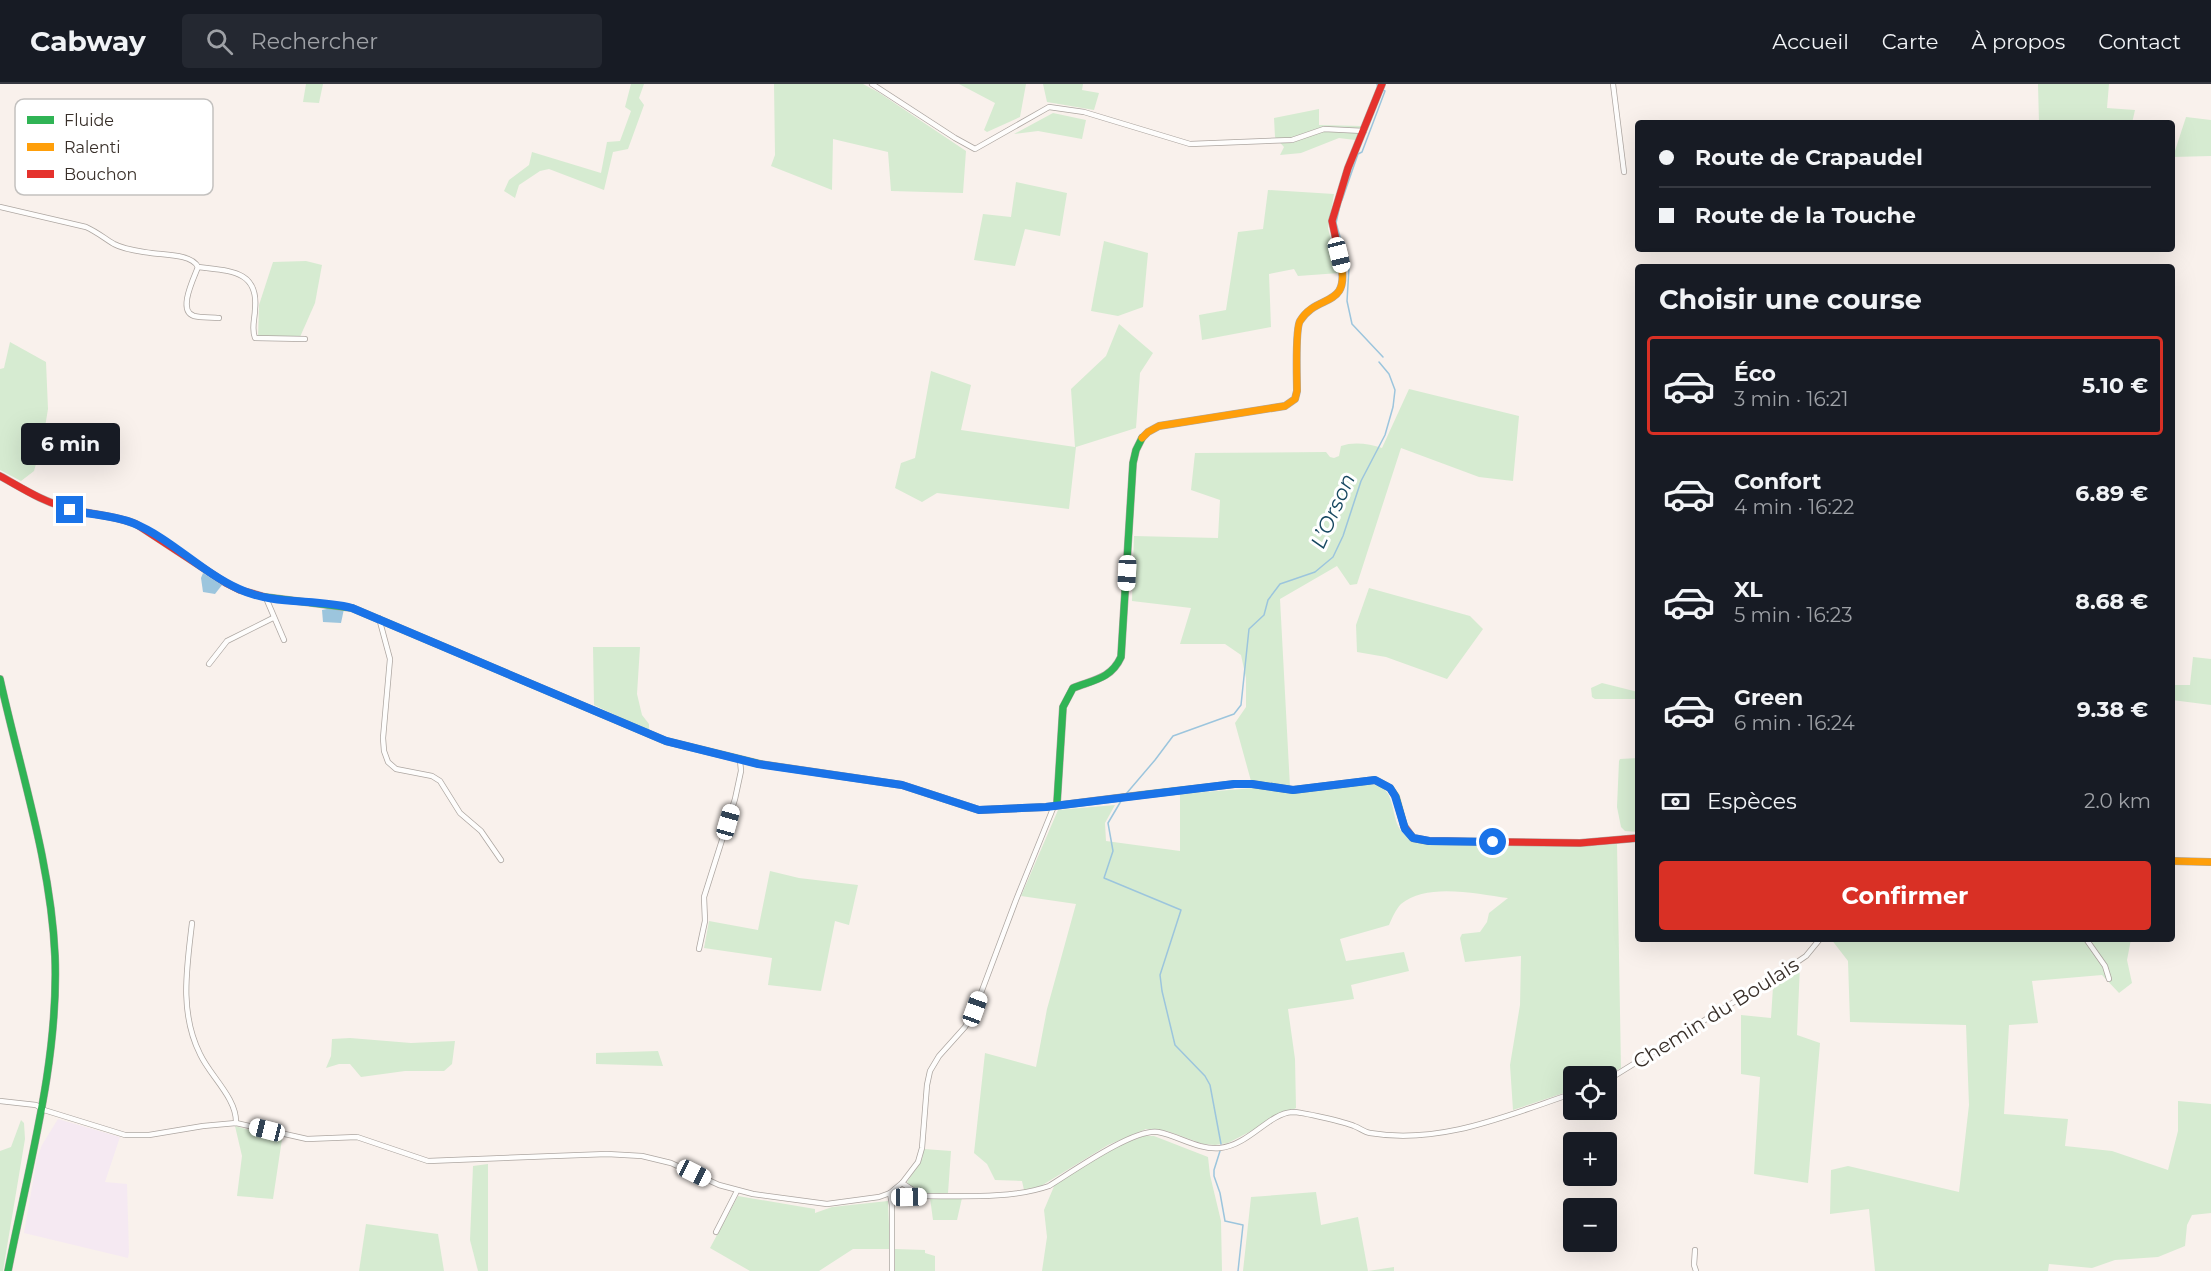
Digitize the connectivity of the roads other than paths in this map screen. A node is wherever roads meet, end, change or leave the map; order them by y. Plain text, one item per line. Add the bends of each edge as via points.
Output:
1 (1613, 84) edge
2 (876, 85) edge
3 (1380, 87) edge
4 (1364, 131) junction
5 (1624, 172) dead end
6 (0, 207) edge
7 (198, 267) junction
8 (219, 318) dead end
9 (305, 339) dead end
10 (0, 476) edge
11 (266, 598) junction
12 (273, 618) junction
13 (379, 618) junction
14 (284, 640) dead end
15 (209, 664) dead end
16 (0, 679) edge
17 (740, 760) junction
18 (1055, 806) junction
19 (1635, 838) edge
20 (501, 860) dead end
21 (2175, 861) edge
22 (2211, 862) edge
23 (192, 923) dead end
24 (1818, 942) edge
25 (2088, 942) edge
26 (699, 949) dead end
27 (2109, 979) dead end
28 (1617, 1074) edge
29 (1563, 1097) edge
30 (0, 1101) edge
31 (40, 1108) junction
32 (236, 1123) junction
33 (902, 1182) junction
34 (736, 1191) junction
35 (890, 1195) junction
36 (922, 1196) junction
37 (716, 1232) dead end
38 (1695, 1250) dead end
39 (8, 1271) edge
40 (892, 1271) edge
41 (1696, 1271) edge

1 - 5 street
2 - 4 street via 975,149 1049,107 1084,112 1190,144 1284,141 1324,129
3 - 4 street
4 - 18 street via 1332,221 1343,284 1337,295 1309,309 1298,323 1295,399 1285,406 1160,426 1149,430 1138,443 1133,463 1121,657 1111,674 1073,688 1066,699
6 - 7 street via 86,227 116,245 181,257 194,261
7 - 8 street via 186,308 193,316
7 - 9 street via 237,272 247,279 256,301 255,338
10 - 11 street via 62,507 132,522 222,581
11 - 12 street
11 - 13 street via 335,603
12 - 14 street
12 - 15 street via 227,641
13 - 17 street via 666,741
13 - 20 street via 390,659 383,738 388,762 396,769 432,776 440,782 460,813 481,831
16 - 31 street via 43,866 53,931 54,1013
17 - 18 street via 902,785 979,810
17 - 26 street via 735,799 704,897 705,921
18 - 19 street via 1234,784 1293,790 1375,780 1390,788 1405,829 1413,838 1580,843
18 - 33 street via 975,1009 930,1071 920,1154
21 - 22 street
23 - 32 street via 187,1014 200,1054 230,1101
24 - 28 street, Chemin du Boulais via 1806,956 1781,973
25 - 27 street
29 - 36 street via 1438,1135 1367,1133 1353,1125 1295,1112 1278,1117 1227,1147 1205,1148 1156,1132 1145,1133 1121,1142 1036,1190
30 - 31 street
31 - 32 street via 131,1136
31 - 39 street
32 - 34 street via 307,1139 357,1137 428,1161 642,1156 671,1162
33 - 35 street
33 - 36 street
34 - 35 street via 827,1204
34 - 37 street
35 - 36 street
35 - 40 street
38 - 41 street

